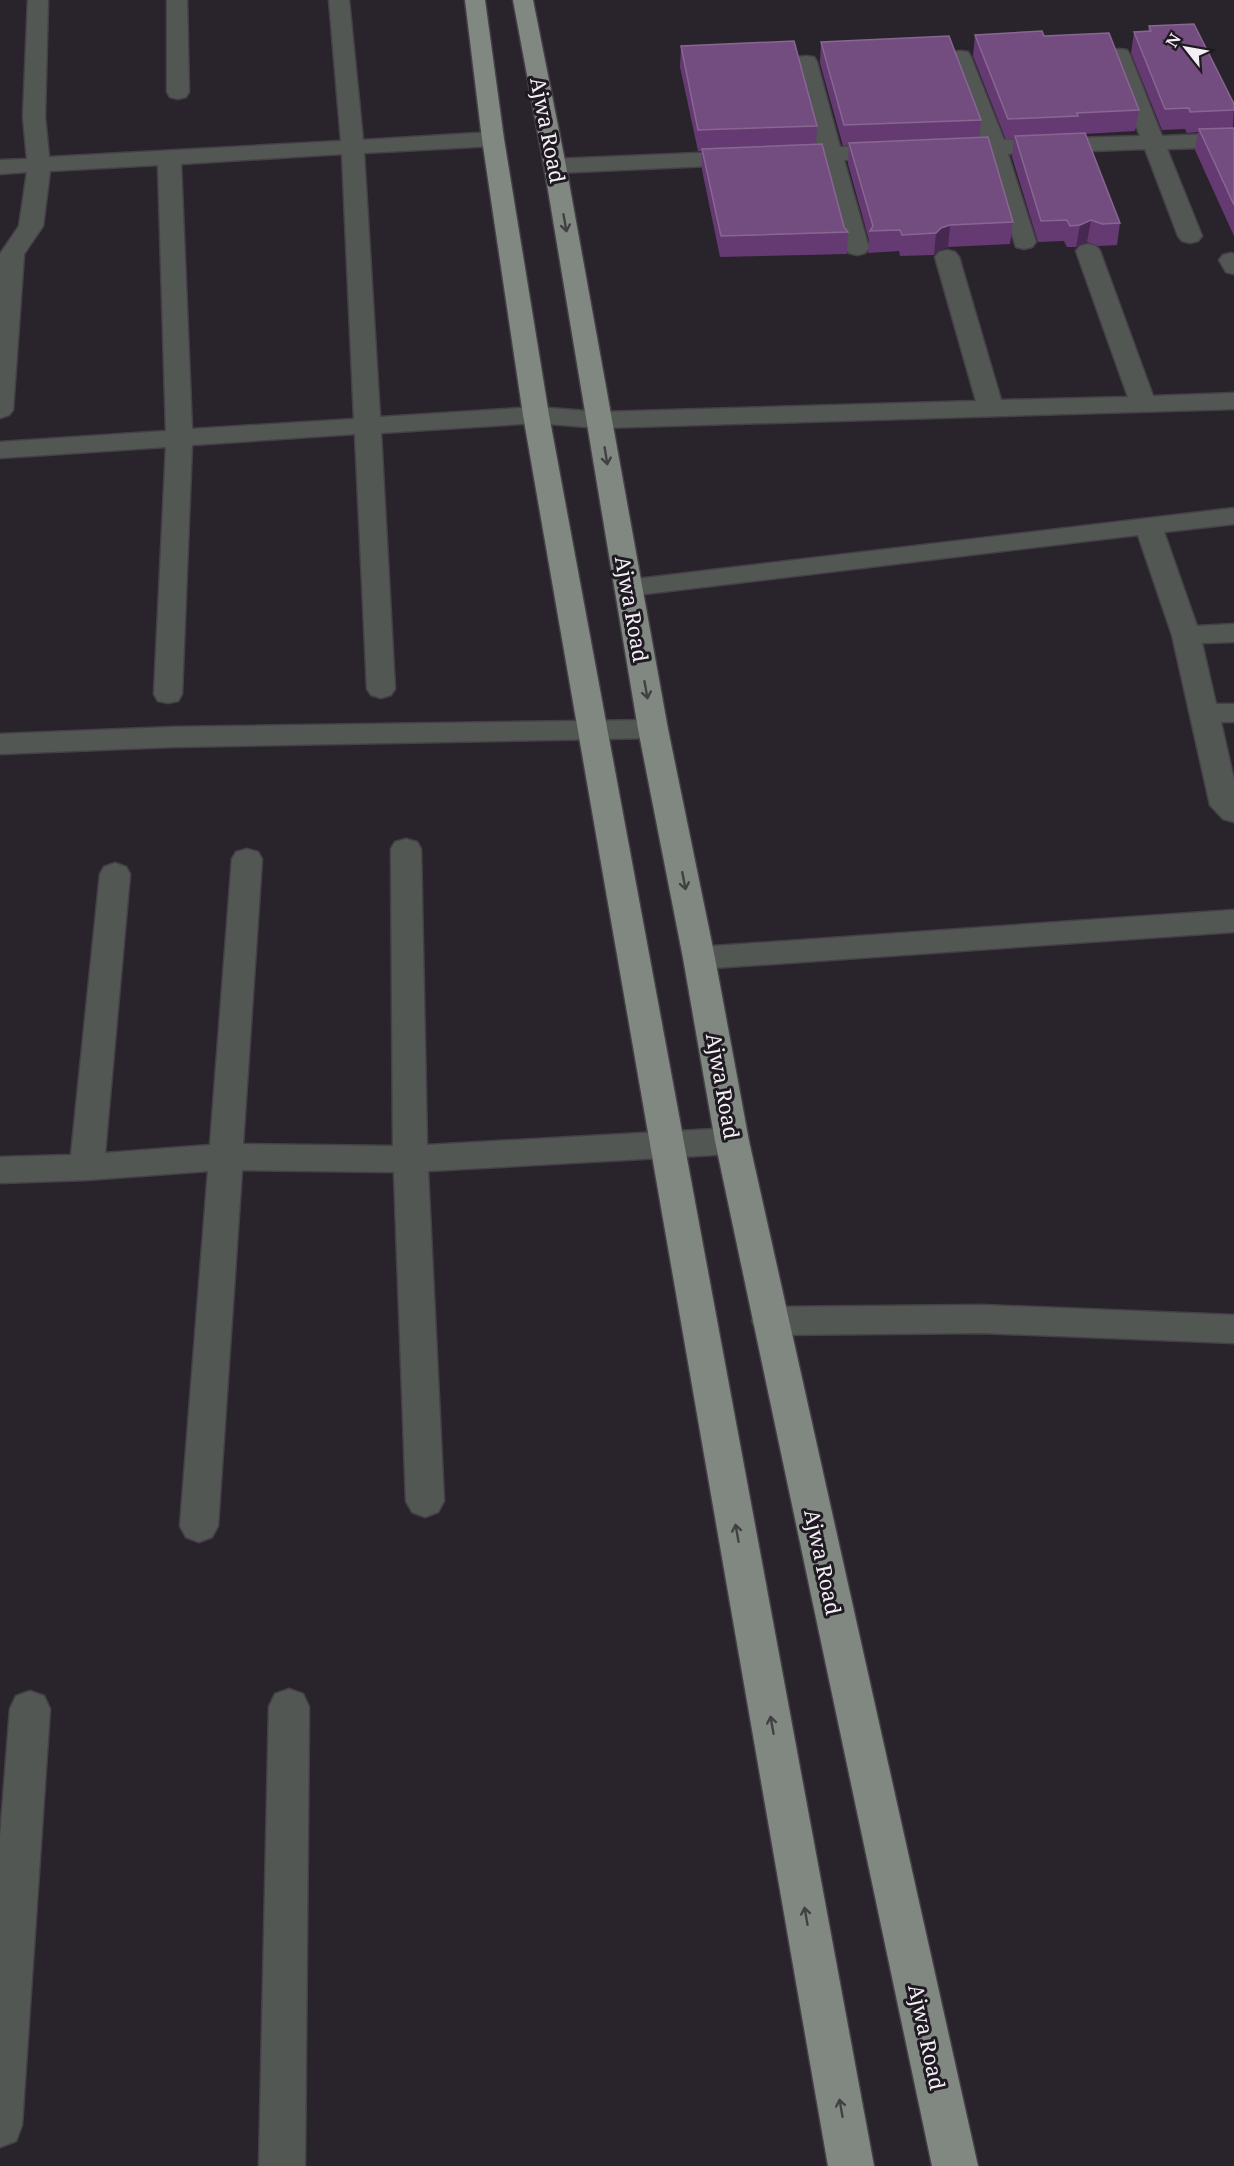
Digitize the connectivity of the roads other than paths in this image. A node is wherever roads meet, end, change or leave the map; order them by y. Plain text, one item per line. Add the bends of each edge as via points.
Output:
1 (38, 0) edge
2 (177, 0) edge
3 (339, 0) edge
4 (475, 0) edge
5 (523, 0) edge
6 (1119, 55) edge
7 (960, 57) edge
8 (806, 62) dead end
9 (178, 92) dead end
10 (493, 139) junction
11 (1234, 140) edge
12 (1155, 143) junction
13 (995, 147) junction
14 (353, 149) junction
15 (832, 154) junction
16 (169, 158) junction
17 (39, 165) junction
18 (555, 166) junction
19 (0, 167) edge
20 (1190, 236) dead end
21 (1024, 242) dead end
22 (857, 248) dead end
23 (1088, 251) dead end
24 (947, 257) dead end
25 (1234, 401) edge
26 (1143, 403) junction
27 (991, 408) junction
28 (0, 410) edge
29 (536, 415) junction
30 (600, 420) junction
31 (367, 427) junction
32 (179, 438) junction
33 (0, 450) edge
34 (1234, 516) edge
35 (1148, 525) junction
36 (628, 588) junction
37 (1234, 633) edge
38 (1186, 635) junction
39 (381, 689) dead end
40 (168, 694) dead end
41 (1203, 713) junction
42 (1234, 713) edge
43 (653, 729) junction
44 (592, 731) junction
45 (0, 744) edge
46 (1234, 812) edge
47 (406, 849) dead end
48 (247, 859) dead end
49 (115, 874) dead end
50 (1234, 921) edge
51 (699, 958) junction
52 (732, 1141) junction
53 (668, 1144) junction
54 (225, 1157) junction
55 (410, 1159) junction
56 (87, 1167) junction
57 (0, 1170) edge
58 (770, 1321) junction
59 (1234, 1329) edge
60 (425, 1501) dead end
61 (199, 1526) dead end
62 (289, 1707) dead end
63 (30, 1708) dead end
64 (0, 2125) edge
65 (282, 2166) edge
66 (851, 2166) edge
67 (956, 2166) edge

1 - 17 street via 34,117
2 - 9 street
3 - 14 street
4 - 10 main road
5 - 18 main road, Ajwa Road
6 - 12 street
7 - 13 street
8 - 15 street
10 - 14 street
10 - 29 main road
11 - 12 street
12 - 13 street
12 - 20 street
13 - 15 street
13 - 21 street
14 - 16 street
14 - 31 street
15 - 18 street
15 - 22 street
16 - 17 street
16 - 32 street
17 - 19 street
17 - 28 street via 31,226 12,254
18 -> 30 main road, Ajwa Road
23 - 26 street
24 - 27 street
25 - 26 street
26 - 27 street
27 - 30 street
29 - 30 street
29 - 31 street
29 - 44 main road
30 -> 36 main road, Ajwa Road
31 - 32 street
31 - 39 street
32 - 33 street
32 - 40 street
34 - 35 street
35 - 36 street
35 - 38 street
36 -> 43 main road, Ajwa Road
37 - 38 street
38 - 41 street
41 - 42 street
41 - 46 street via 1225,805
43 - 44 street
43 -> 51 main road, Ajwa Road
44 - 45 street via 173,737
44 - 53 main road
47 - 55 street
48 - 54 street
49 - 56 street
50 - 51 street
51 - 52 main road, Ajwa Road
52 - 53 street
52 - 58 main road, Ajwa Road
53 - 55 street
66 -> 53 main road
54 - 55 street
54 - 56 street
54 - 61 street
55 - 60 street
56 - 57 street
58 - 59 street via 982,1319
58 - 67 main road, Ajwa Road
62 - 65 street
63 - 64 street

